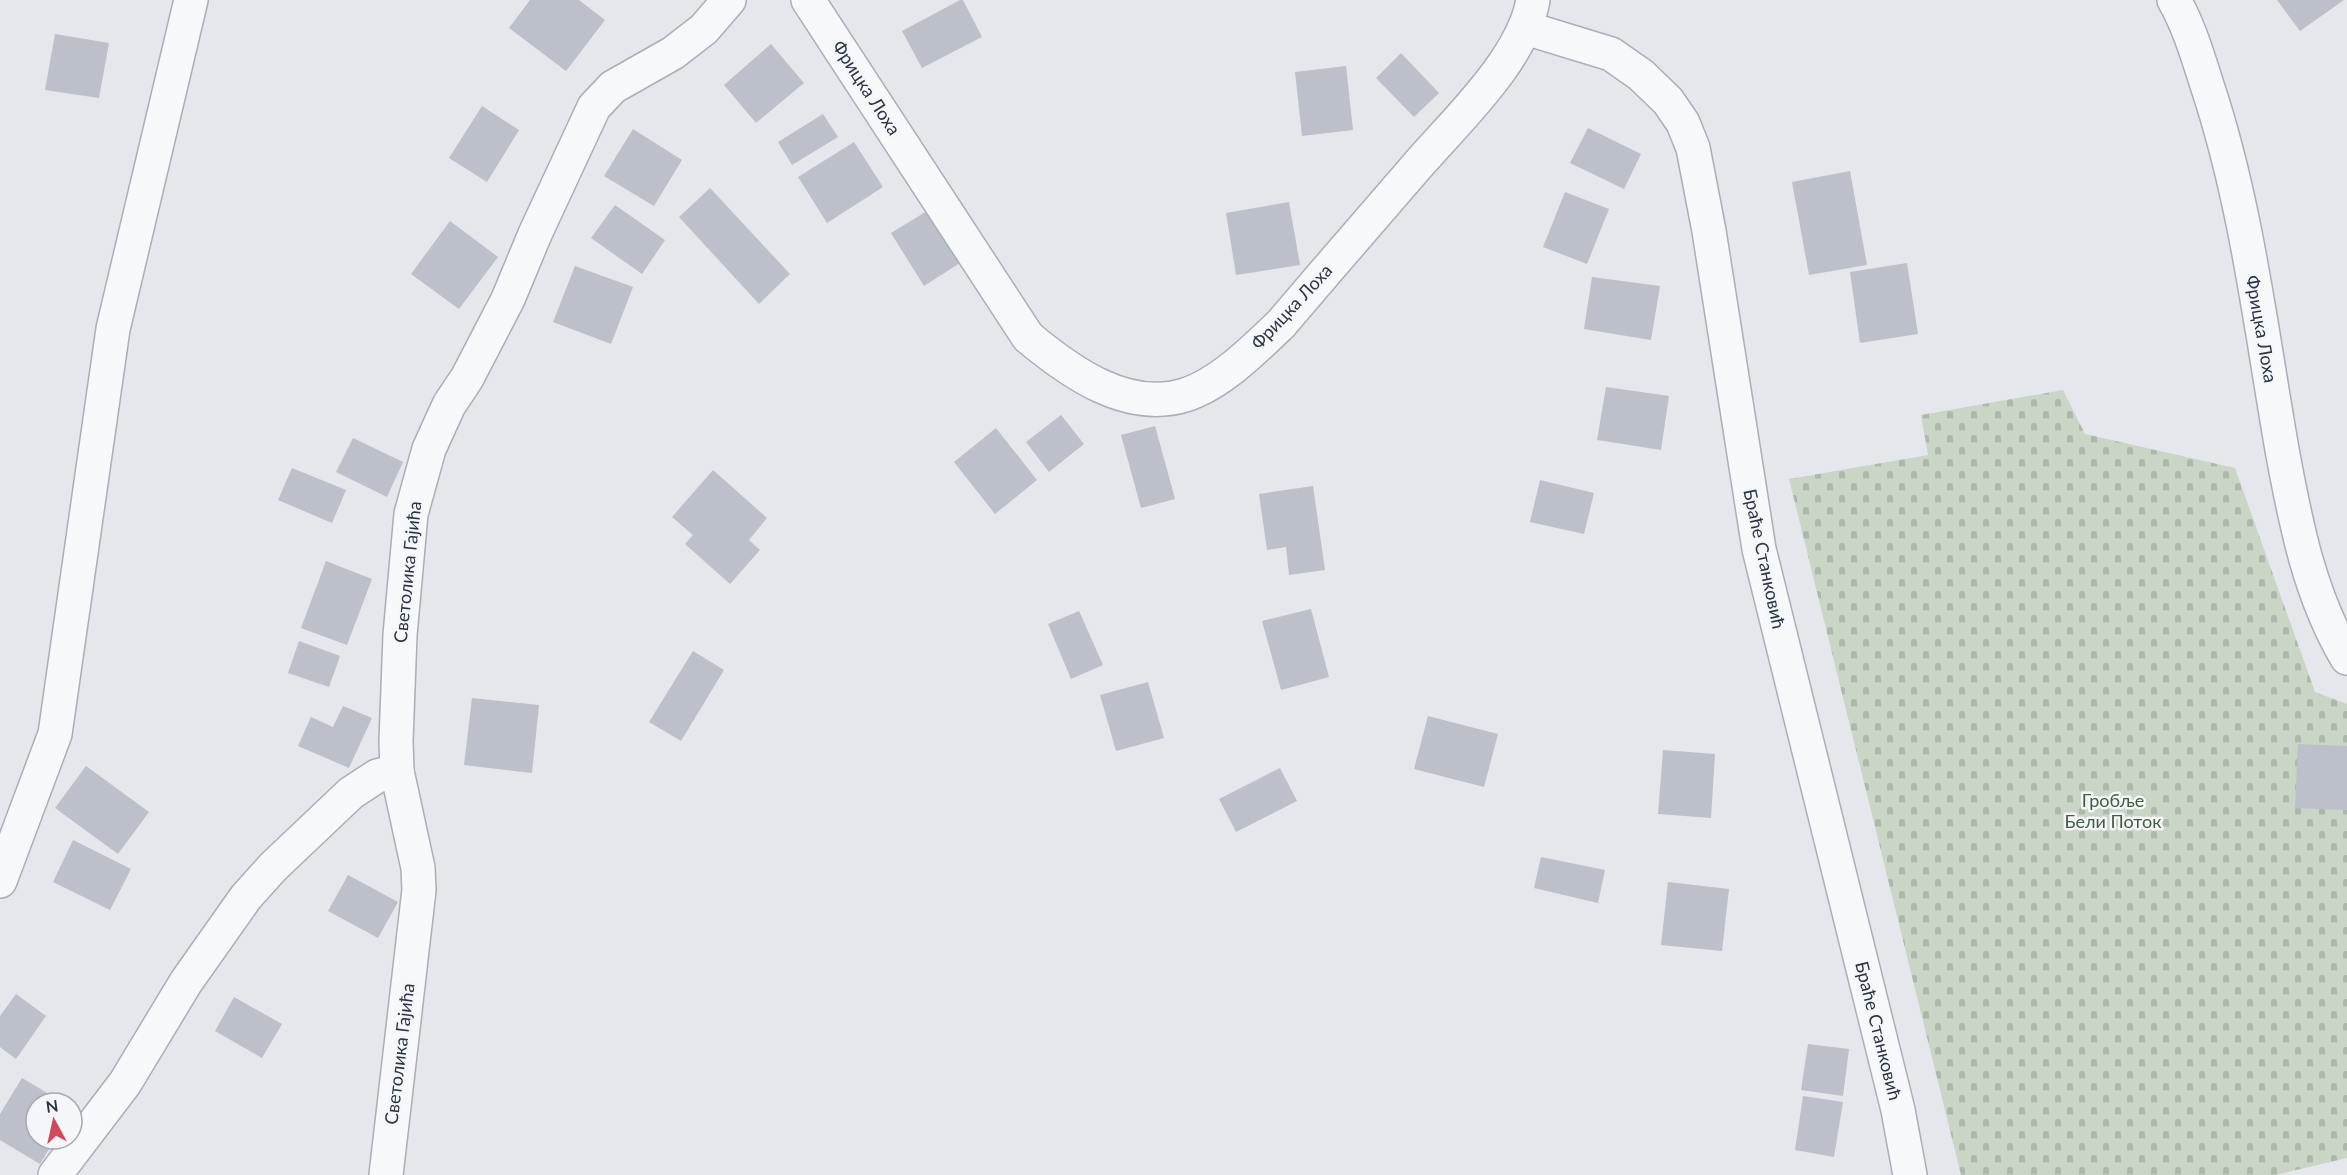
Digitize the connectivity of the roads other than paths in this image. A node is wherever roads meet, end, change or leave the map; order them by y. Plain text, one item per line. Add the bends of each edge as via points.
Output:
1 (191, 0) edge
2 (729, 0) edge
3 (808, 0) edge
4 (2174, 0) edge
5 (1530, 14) edge
6 (2347, 658) edge
7 (397, 771) junction
8 (0, 881) edge
9 (55, 1175) edge
10 (386, 1175) edge
11 (1910, 1175) edge

1 - 8 street via 113,329 55,734
2 - 7 street, Светолика Гајића via 704,29 673,53 613,87 594,107 508,299 438,428 411,514 400,634
3 - 5 street, Фрицка Лоха via 1028,337 1060,364 1106,389 1146,400 1184,395 1210,383 1281,324 1511,55
4 - 6 street, Фрицка Лоха via 2222,129 2238,194 2294,514 2313,586
5 - 11 street, Браће Станковић via 1611,54 1641,75 1668,101 1694,148 1759,549 1898,1110
7 - 9 street via 377,776 351,793 280,859 246,897 186,982 125,1083
7 - 10 street, Светолика Гајића via 418,868 418,890

